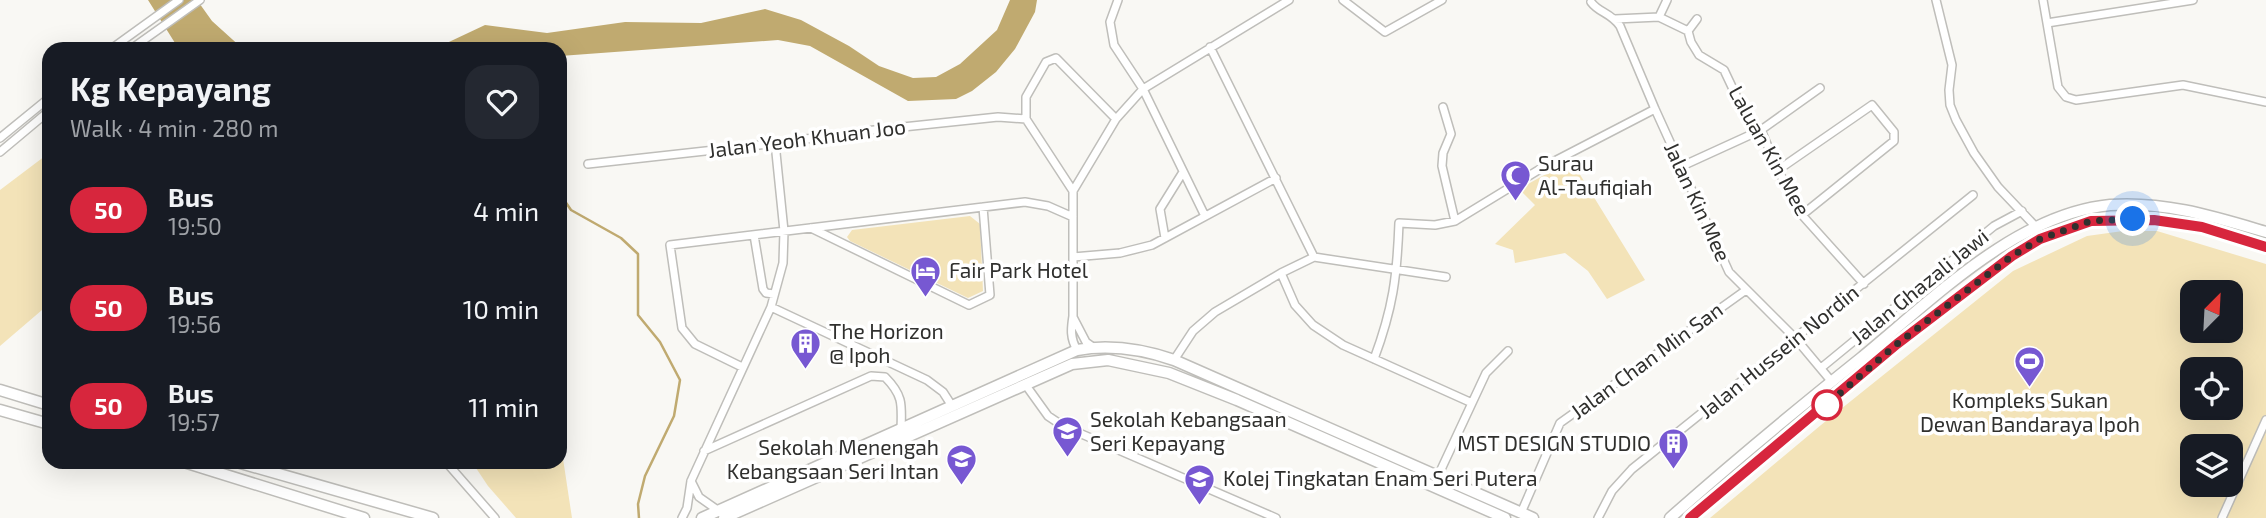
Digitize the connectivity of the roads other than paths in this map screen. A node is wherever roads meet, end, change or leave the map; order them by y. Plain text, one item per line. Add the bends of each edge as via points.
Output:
1 (179, 0) edge
2 (200, 0) edge
3 (1118, 0) edge
4 (1343, 0) edge
5 (1442, 0) edge
6 (1667, 0) edge
7 (1936, 0) edge
8 (2043, 0) edge
9 (2193, 0) edge
10 (1283, 1) edge
11 (1591, 2) dead end
12 (1660, 17) junction
13 (1615, 19) junction
14 (1697, 19) dead end
15 (2047, 23) junction
16 (1688, 31) junction
17 (121, 42) edge
18 (142, 42) edge
19 (1210, 47) junction
20 (1820, 88) dead end
21 (1143, 89) junction
22 (2266, 102) edge
23 (42, 104) edge
24 (1443, 107) dead end
25 (1655, 109) junction
26 (42, 117) edge
27 (1026, 119) junction
28 (1116, 119) junction
29 (1761, 130) junction
30 (0, 138) edge
31 (775, 143) junction
32 (0, 152) edge
33 (588, 164) dead end
34 (1680, 167) junction
35 (1779, 170) junction
36 (1183, 172) junction
37 (1276, 178) junction
38 (1073, 191) junction
39 (1973, 195) dead end
40 (983, 207) junction
41 (2022, 211) junction
42 (1802, 215) junction
43 (1205, 216) junction
44 (1073, 217) junction
45 (1455, 221) junction
46 (2091, 221) junction
47 (2036, 227) junction
48 (811, 228) junction
49 (784, 231) junction
50 (2266, 232) edge
51 (754, 235) junction
52 (1165, 238) junction
53 (2266, 247) edge
54 (1073, 257) junction
55 (1314, 257) junction
56 (1397, 270) junction
57 (1281, 273) junction
58 (1446, 277) dead end
59 (1864, 284) junction
60 (1745, 290) junction
61 (775, 294) junction
62 (771, 307) junction
63 (1073, 316) junction
64 (1796, 339) junction
65 (1093, 347) junction
66 (1077, 350) junction
67 (1508, 351) dead end
68 (1374, 359) junction
69 (1108, 360) junction
70 (1174, 360) junction
71 (1145, 366) junction
72 (742, 367) junction
73 (1821, 368) junction
74 (1868, 370) junction
75 (1023, 380) junction
76 (1832, 382) junction
77 (0, 390) edge
78 (42, 403) edge
79 (1472, 403) junction
80 (952, 406) junction
81 (0, 410) edge
82 (1810, 419) junction
83 (2266, 420) edge
84 (42, 422) edge
85 (901, 429) junction
86 (1776, 447) junction
87 (703, 451) junction
88 (1740, 457) junction
89 (206, 469) edge
90 (262, 469) edge
91 (452, 469) edge
92 (1438, 476) junction
93 (691, 481) junction
94 (736, 512) edge
95 (1521, 513) junction
96 (722, 514) edge
97 (364, 518) edge
98 (433, 518) edge
99 (495, 518) edge
100 (682, 518) edge
101 (702, 518) edge
102 (1276, 518) edge
103 (1505, 518) edge
104 (1534, 518) edge
105 (1598, 518) edge
106 (1670, 518) edge
107 (1690, 518) edge
108 (2222, 518) edge

1 - 17 street
2 - 18 street
3 - 21 street via 1110,22 1114,45
4 - 5 street via 1385,32
6 - 12 street
7 - 41 street via 1952,65 1950,105 1974,153
8 - 15 street
9 - 15 street
10 - 19 street
11 - 13 street
12 - 13 street
12 - 16 street
13 - 25 street, Jalan Kin Mee
14 - 16 street
15 - 22 street via 2058,88 2066,97 2076,100 2183,85
16 - 29 street, Laluan Kin Mee via 1699,55 1724,70 1750,125
19 - 21 street
19 - 37 street
20 - 29 street
21 - 28 street
21 - 36 street
23 - 30 street
24 - 45 street via 1451,134 1442,166
25 - 34 street, Jalan Kin Mee
25 - 45 street via 1545,166
26 - 32 street
27 - 28 street via 1026,97 1046,62 1056,58
27 - 31 street, Jalan Yeoh Khuan Joo via 998,117
27 - 38 street
28 - 38 street
29 - 34 street
29 - 35 street, Laluan Kin Mee
31 - 33 street, Jalan Yeoh Khuan Joo
31 - 49 street
34 - 60 street, Jalan Kin Mee via 1729,272
35 - 42 street, Laluan Kin Mee
35 - 42 street via 1872,105 1894,132 1894,141
36 - 43 street
36 - 52 street via 1160,209
37 - 43 street
37 - 55 street
38 - 44 street
39 - 59 street, Jalan Hussein Nordin
40 - 44 street via 1025,202
40 - 48 street
40 - 48 street via 990,295 969,304
41 - 47 street
41 - 73 street, Jalan Ghazali Jawi via 1994,226
42 - 59 street, Laluan Kin Mee
43 - 52 street
44 - 54 street
45 - 56 street via 1399,223
46 - 47 main road via 2045,230
46 - 53 main road, Jalan Ghazali Jawi via 2177,222
46 - 74 main road, Jalan Ghazali Jawi via 2040,239 2012,256
47 - 50 main road, Jalan Ghazali Jawi via 2100,207 2151,206 2197,212
47 - 76 main road, Jalan Ghazali Jawi via 1983,258
48 - 49 street
49 - 51 street
49 - 61 street via 783,263
51 - 61 street via 763,289
51 - 72 street via 670,245 682,328 695,344
52 - 54 street via 1120,253
54 - 63 street
55 - 56 street
55 - 57 street
56 - 58 street
56 - 68 street via 1387,323
57 - 68 street via 1295,305 1313,325
57 - 70 street via 1215,312 1194,331
59 - 64 street, Jalan Hussein Nordin
60 - 64 street, Jalan Kin Mee
60 - 95 street, Jalan Chan Min San via 1560,423
61 - 62 street
62 - 72 street
62 - 80 street via 928,380 943,391
63 - 65 street
63 - 66 street via 1071,340
64 - 73 street, Jalan Kin Mee
64 - 105 street, Jalan Hussein Nordin via 1632,469 1612,491
65 - 66 main road
65 - 70 main road via 1142,351
66 - 69 main road
66 - 75 main road
67 - 79 street via 1486,373
68 - 79 street
69 - 71 main road
69 - 75 main road via 1072,364
70 - 71 main road
70 - 92 main road
71 - 103 main road via 1237,400
72 - 87 street
73 - 76 street, Jalan Kin Mee
74 - 76 main road
74 - 82 main road, Jalan Ghazali Jawi
75 - 80 main road
75 - 94 main road
75 - 102 street via 1048,416 1063,426
76 - 82 main road
76 - 88 main road, Jalan Ghazali Jawi
77 - 78 main road
79 - 92 street
80 - 85 main road
81 - 84 main road
82 - 86 main road, Jalan Ghazali Jawi
83 - 108 street
85 - 87 street via 897,389 885,377 871,376
85 - 94 main road
86 - 88 main road
86 - 107 main road, Jalan Ghazali Jawi
87 - 93 street
88 - 106 main road, Jalan Ghazali Jawi
89 - 97 main road
90 - 98 main road
91 - 99 street
92 - 95 main road
93 - 96 street via 699,497
93 - 100 street
94 - 96 main road
95 - 104 main road
96 - 101 main road

